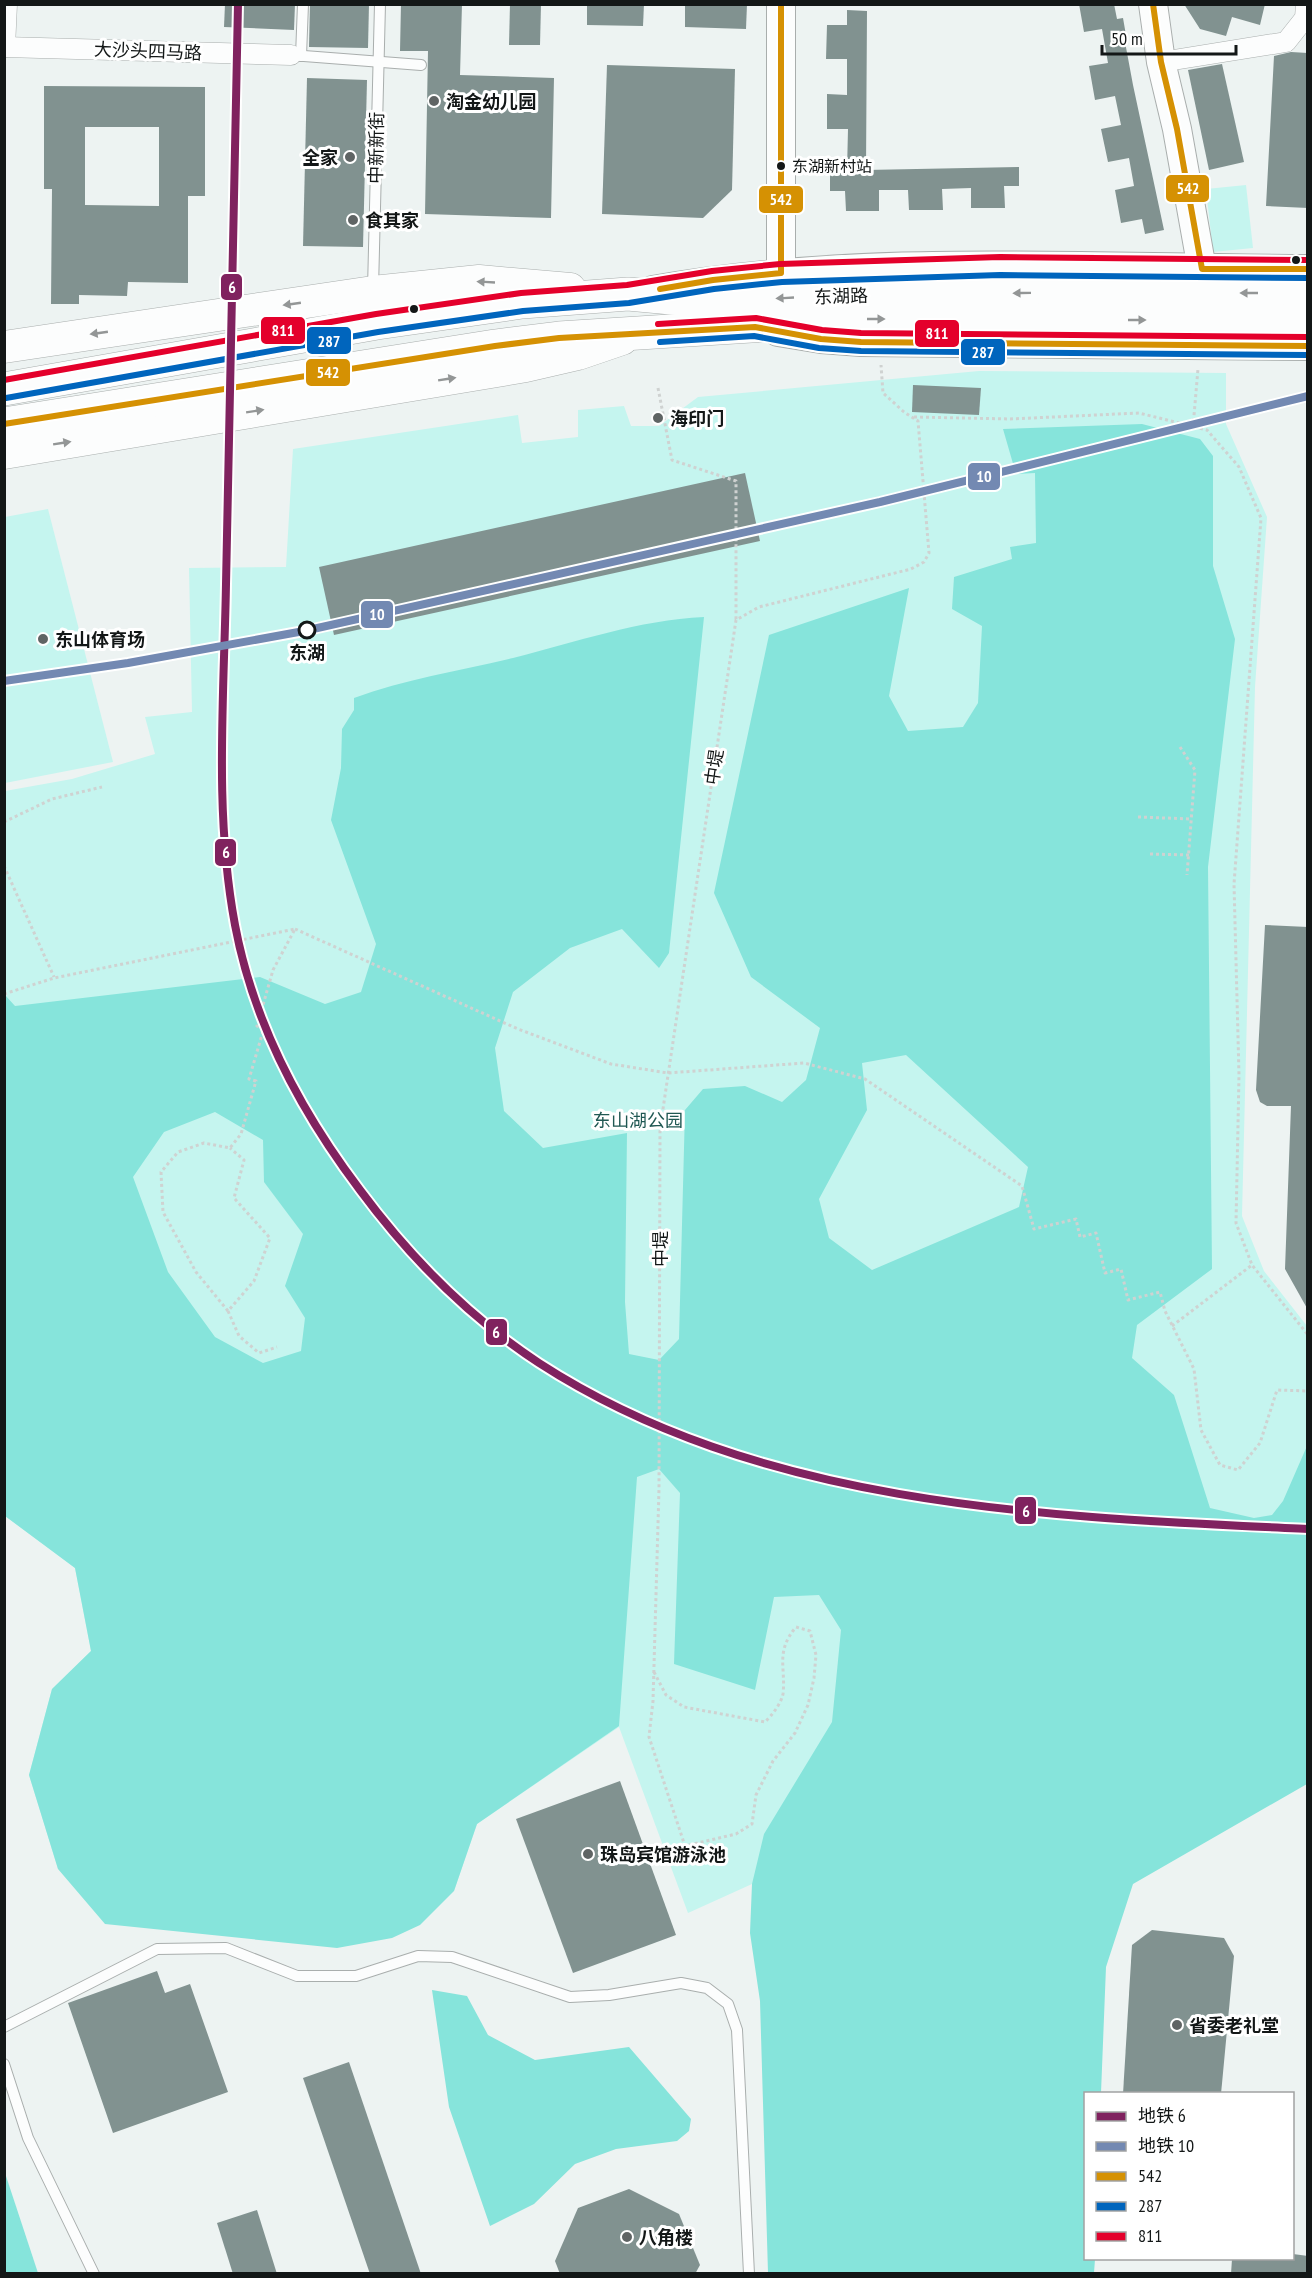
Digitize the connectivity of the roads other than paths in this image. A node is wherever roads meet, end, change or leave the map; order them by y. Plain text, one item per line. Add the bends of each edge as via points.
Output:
1 (7, 4) edge
2 (303, 4) edge
3 (380, 4) edge
4 (781, 4) edge
5 (1153, 4) edge
6 (1306, 4) edge
7 (5, 47) edge
8 (296, 56) junction
9 (378, 62) junction
10 (1161, 62) junction
11 (421, 64) dead end
12 (1202, 269) junction
13 (1308, 269) edge
14 (782, 273) junction
15 (1308, 293) edge
16 (628, 294) junction
17 (1080, 306) junction
18 (375, 308) junction
19 (1308, 321) edge
20 (755, 327) junction
21 (636, 334) junction
22 (1308, 346) edge
23 (4, 347) edge
24 (4, 389) edge
25 (4, 424) edge
26 (4, 453) edge
27 (4, 2027) edge
28 (4, 2064) edge
29 (93, 2274) edge
30 (749, 2274) edge

1 - 7 street
2 - 8 lane
3 - 9 lane, 中新新街
4 - 14 main road
5 - 10 main road
6 - 10 street via 1305,18 1287,42
7 - 8 street, 大沙头四马路
8 - 9 lane
9 - 11 lane
9 - 18 lane, 中新新街
10 - 12 main road
12 - 13 main road
12 - 14 main road via 1000,266
14 - 16 main road
15 -> 17 highway, 东湖路
17 -> 16 highway, 东湖路 via 894,294 704,301
16 -> 18 highway, 东湖路
17 -> 19 highway, 东湖路
20 -> 17 highway, 东湖路
18 -> 23 main road
18 - 24 highway, 东湖路
20 - 21 highway, 东湖路
20 - 22 main road via 861,342
21 - 25 highway, 东湖路 via 495,346
26 -> 21 main road via 526,366 578,354
27 - 30 lane via 157,1949 226,1948 297,1976 356,1976 418,1956 452,1957 570,1997 681,1983 707,1988 728,2004 737,2030
28 - 29 lane via 28,2138

